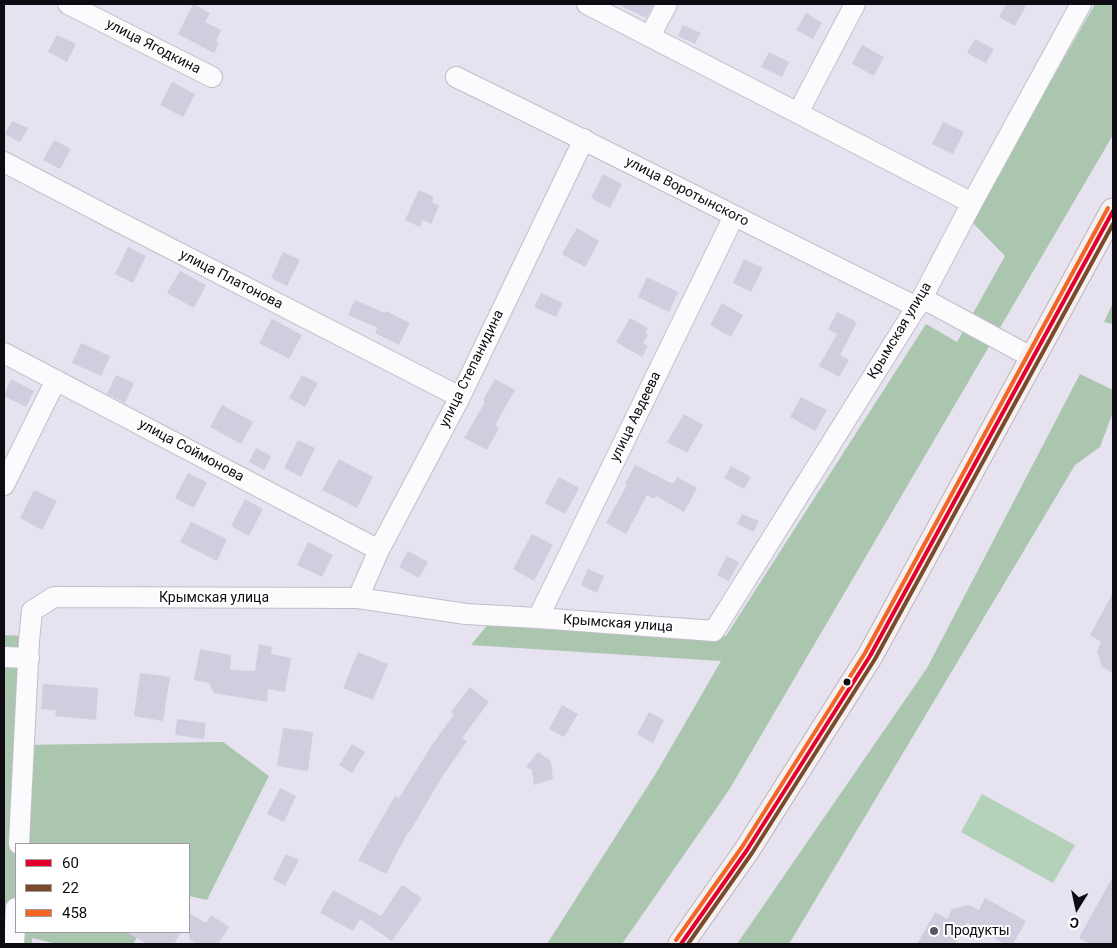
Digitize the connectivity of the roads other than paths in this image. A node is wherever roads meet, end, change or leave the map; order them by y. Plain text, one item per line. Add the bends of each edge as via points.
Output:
1 (68, 4) edge
2 (587, 4) edge
3 (667, 4) edge
4 (855, 4) edge
5 (1081, 4) edge
6 (650, 36) junction
7 (212, 77) dead end
8 (456, 77) dead end
9 (798, 113) junction
10 (584, 139) junction
11 (4, 162) edge
12 (972, 203) junction
13 (1113, 211) edge
14 (734, 216) junction
15 (920, 303) junction
16 (4, 353) edge
17 (1034, 358) junction
18 (56, 380) junction
19 (460, 397) junction
20 (4, 485) edge
21 (379, 550) junction
22 (358, 598) junction
23 (538, 618) junction
24 (4, 657) edge
25 (29, 658) junction
26 (19, 843) edge
27 (15, 926) edge
28 (14, 944) edge
29 (681, 944) edge

1 - 7 street, улица Ягодкина
2 - 6 street
3 - 6 street
4 - 9 street
5 - 12 street, Крымская улица
6 - 9 street
8 - 10 street, улица Воротынского
9 - 12 street
10 - 14 street, улица Воротынского
10 - 19 street, улица Степанидина
11 - 19 street, улица Платонова
12 - 15 street, Крымская улица
13 - 17 main road
14 - 15 street, улица Воротынского
14 - 23 street, улица Авдеева
15 - 17 street, улица Воротынского
15 - 23 street, Крымская улица via 714,632
16 - 18 street, улица Соймонова
17 - 29 main road via 870,656 747,850
18 - 20 street
18 - 21 street, улица Соймонова
19 - 21 street, улица Степанидина
21 - 22 street, улица Степанидина
22 - 23 street, Крымская улица via 466,614
22 - 25 street, Крымская улица via 54,598 32,611
24 - 25 street
25 - 26 street, Крымская улица
27 - 28 street

